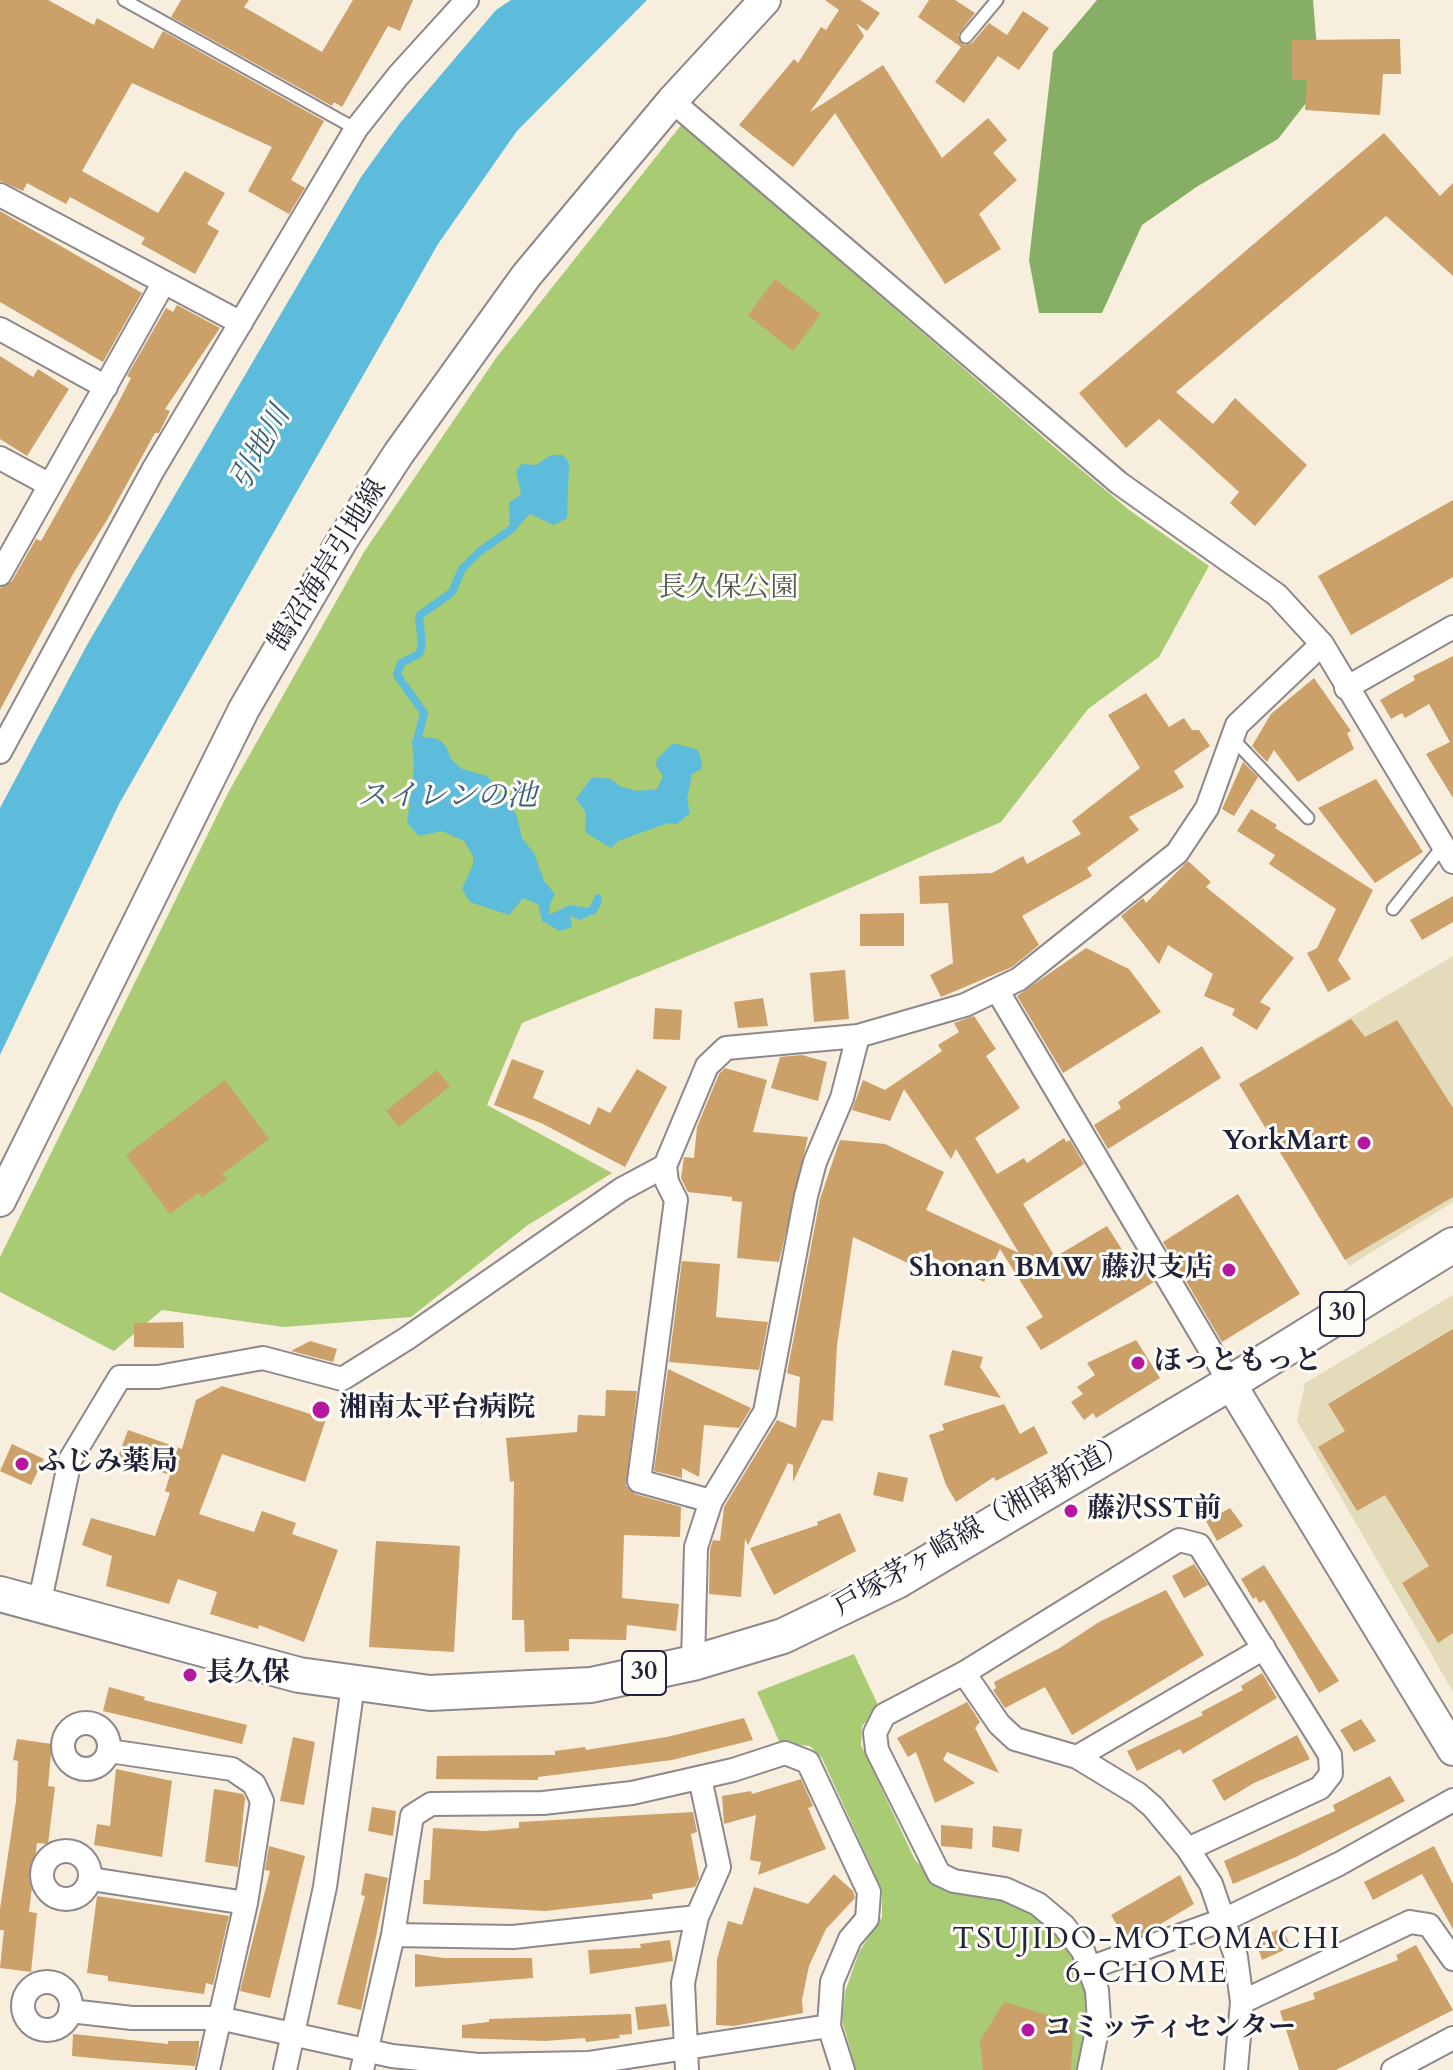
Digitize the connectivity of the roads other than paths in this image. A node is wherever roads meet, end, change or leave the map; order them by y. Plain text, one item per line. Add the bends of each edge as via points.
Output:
1 (124, 0) edge
2 (467, 0) edge
3 (765, 0) edge
4 (997, 0) edge
5 (966, 37) dead end
6 (672, 101) junction
7 (356, 129) junction
8 (0, 195) edge
9 (164, 282) junction
10 (241, 323) junction
11 (0, 329) edge
12 (106, 387) junction
13 (0, 458) edge
14 (50, 485) junction
15 (0, 574) edge
16 (1453, 627) edge
17 (1322, 644) junction
18 (1346, 688) junction
19 (6, 726) edge
20 (1233, 739) junction
21 (0, 752) edge
22 (1308, 818) dead end
23 (1448, 854) edge
24 (1393, 909) dead end
25 (997, 990) junction
26 (858, 1036) junction
27 (665, 1166) junction
28 (0, 1201) edge
29 (1453, 1245) edge
30 (1230, 1383) junction
31 (711, 1501) junction
32 (0, 1594) edge
33 (39, 1605) junction
34 (1264, 1648) junction
35 (693, 1663) junction
36 (964, 1673) junction
37 (353, 1685) junction
38 (1453, 1750) edge
39 (109, 1751) dead end
40 (1077, 1757) junction
41 (700, 1778) junction
42 (1453, 1800) edge
43 (1188, 1849) junction
44 (91, 1879) dead end
45 (246, 1903) junction
46 (697, 1917) junction
47 (1226, 1919) junction
48 (393, 1935) junction
49 (1453, 1959) edge
50 (1092, 1967) junction
51 (1242, 2002) junction
52 (70, 2011) dead end
53 (219, 2018) junction
54 (829, 2026) junction
55 (293, 2034) junction
56 (1453, 2038) edge
57 (685, 2059) edge
58 (364, 2060) edge
59 (208, 2070) edge
60 (285, 2070) edge
61 (843, 2070) edge
62 (1089, 2070) edge
63 (1236, 2070) edge
64 (1393, 2070) edge

1 - 7 lane
2 - 7 street
3 - 6 street, 鵠沼海岸引地線
4 - 5 lane
6 - 17 street via 1119,483 1277,595
6 - 28 street, 鵠沼海岸引地線 via 466,357 293,620
7 - 10 street
8 - 9 street
9 - 10 street
9 - 12 street
10 - 19 street
11 - 12 street
12 - 14 street
13 - 14 street
14 - 15 street
16 - 18 street
17 - 18 street
17 - 20 street via 1237,725
18 - 23 street
19 - 21 street
20 - 22 lane
20 - 25 street via 1207,808 1177,853 1030,970
23 - 24 lane
25 - 26 street via 965,1005
25 - 30 street
26 - 27 street via 726,1048 707,1066
26 - 31 street via 806,1196 765,1412
27 - 31 street via 676,1200 639,1481
27 - 33 street via 622,1189 342,1379 263,1358 158,1377 120,1377 70,1460
29 - 30 main road, 戸塚茅ヶ崎線（湘南新道） / 30
30 - 35 main road, 戸塚茅ヶ崎線（湘南新道） / 30 via 897,1581 783,1636
30 - 38 street
31 - 35 street via 696,1547
32 - 33 main road, 戸塚茅ヶ崎線（湘南新道） / 30
33 - 37 main road, 戸塚茅ヶ崎線（湘南新道） / 30
34 - 36 street via 1199,1545 1179,1540
34 - 40 street
34 - 43 street via 1330,1755 1331,1774 1320,1788
35 - 37 main road, 戸塚茅ヶ崎線（湘南新道） / 30 via 591,1685 504,1692 430,1693
36 - 40 street via 1015,1739
36 - 50 street via 884,1715 875,1733 877,1750 939,1874 1005,1889 1038,1904 1064,1926
37 - 55 street via 325,1887
39 - 45 street via 232,1769 254,1784 262,1801
40 - 43 street via 1153,1807
41 - 46 street via 719,1867
41 - 48 street via 632,1793 543,1803 431,1804 412,1816
41 - 54 street via 785,1753 808,1762 869,1892 867,1919 850,1939 832,1982
42 - 47 street
43 - 47 street
44 - 45 street
45 - 53 street
46 - 48 street via 513,1937
46 - 57 street via 683,1983
47 - 50 street
47 - 51 street
48 - 58 street
49 - 51 street via 1429,1925 1410,1922
50 - 62 street via 1099,2021
51 - 63 street
52 - 53 street via 132,2018
53 - 55 street
53 - 59 street
54 - 57 street
54 - 61 street
55 - 58 street
55 - 60 street
56 - 64 street
57 - 58 street via 478,2065

